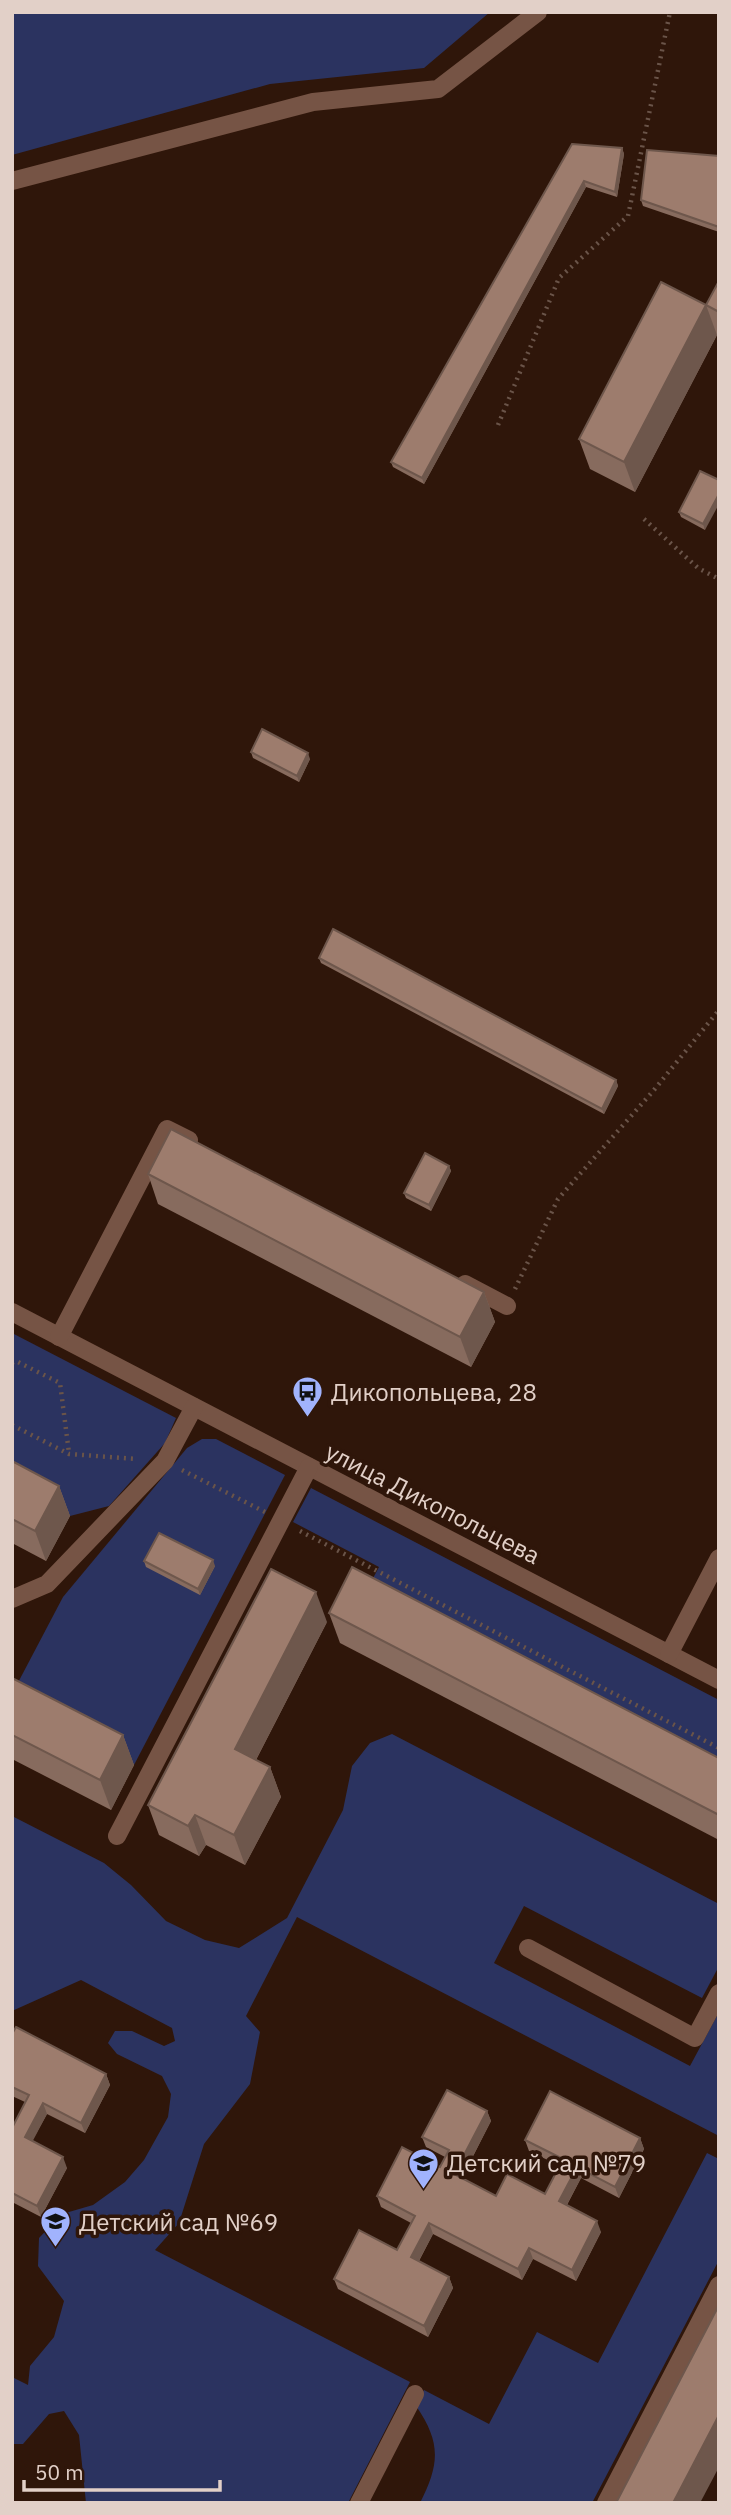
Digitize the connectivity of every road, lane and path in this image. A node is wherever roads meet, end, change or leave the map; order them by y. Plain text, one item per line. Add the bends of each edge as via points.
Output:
1 (538, 12) edge
2 (670, 12) edge
3 (12, 181) edge
4 (498, 425) dead end
5 (644, 519) dead end
6 (719, 579) edge
7 (719, 1010) edge
8 (203, 1148) edge
9 (446, 1274) edge
10 (507, 1306) joint
11 (12, 1312) edge
12 (59, 1336) junction
13 (12, 1363) edge
14 (194, 1407) junction
15 (12, 1425) edge
16 (69, 1454) junction
17 (165, 1461) junction
18 (309, 1467) junction
19 (281, 1521) junction
20 (719, 1558) edge
21 (12, 1599) edge
22 (669, 1654) junction
23 (719, 1680) edge
24 (719, 1748) edge
25 (117, 1836) dead end
26 (528, 1948) dead end
27 (719, 1993) edge
28 (719, 2285) edge
29 (415, 2394) dead end
30 (359, 2503) edge
31 (606, 2503) edge

1 - 3 street via 438,89 313,102
2 - 4 path via 628,216 559,278
5 - 6 path via 698,568
7 - 10 path via 558,1199
8 - 12 street via 167,1129
9 - 10 street
11 - 12 street, улица Дикопольцева
12 - 14 street, улица Дикопольцева
13 - 16 path via 60,1383
14 - 17 street
14 - 18 street, улица Дикопольцева
15 - 16 path
16 - 17 path
17 - 19 path
17 - 21 street via 47,1584
18 - 19 street
18 - 22 street, улица Дикопольцева
19 - 24 path
19 - 25 street
20 - 22 street
22 - 23 street, улица Дикопольцева
26 - 27 street via 695,2038
28 - 31 street
29 - 30 street

